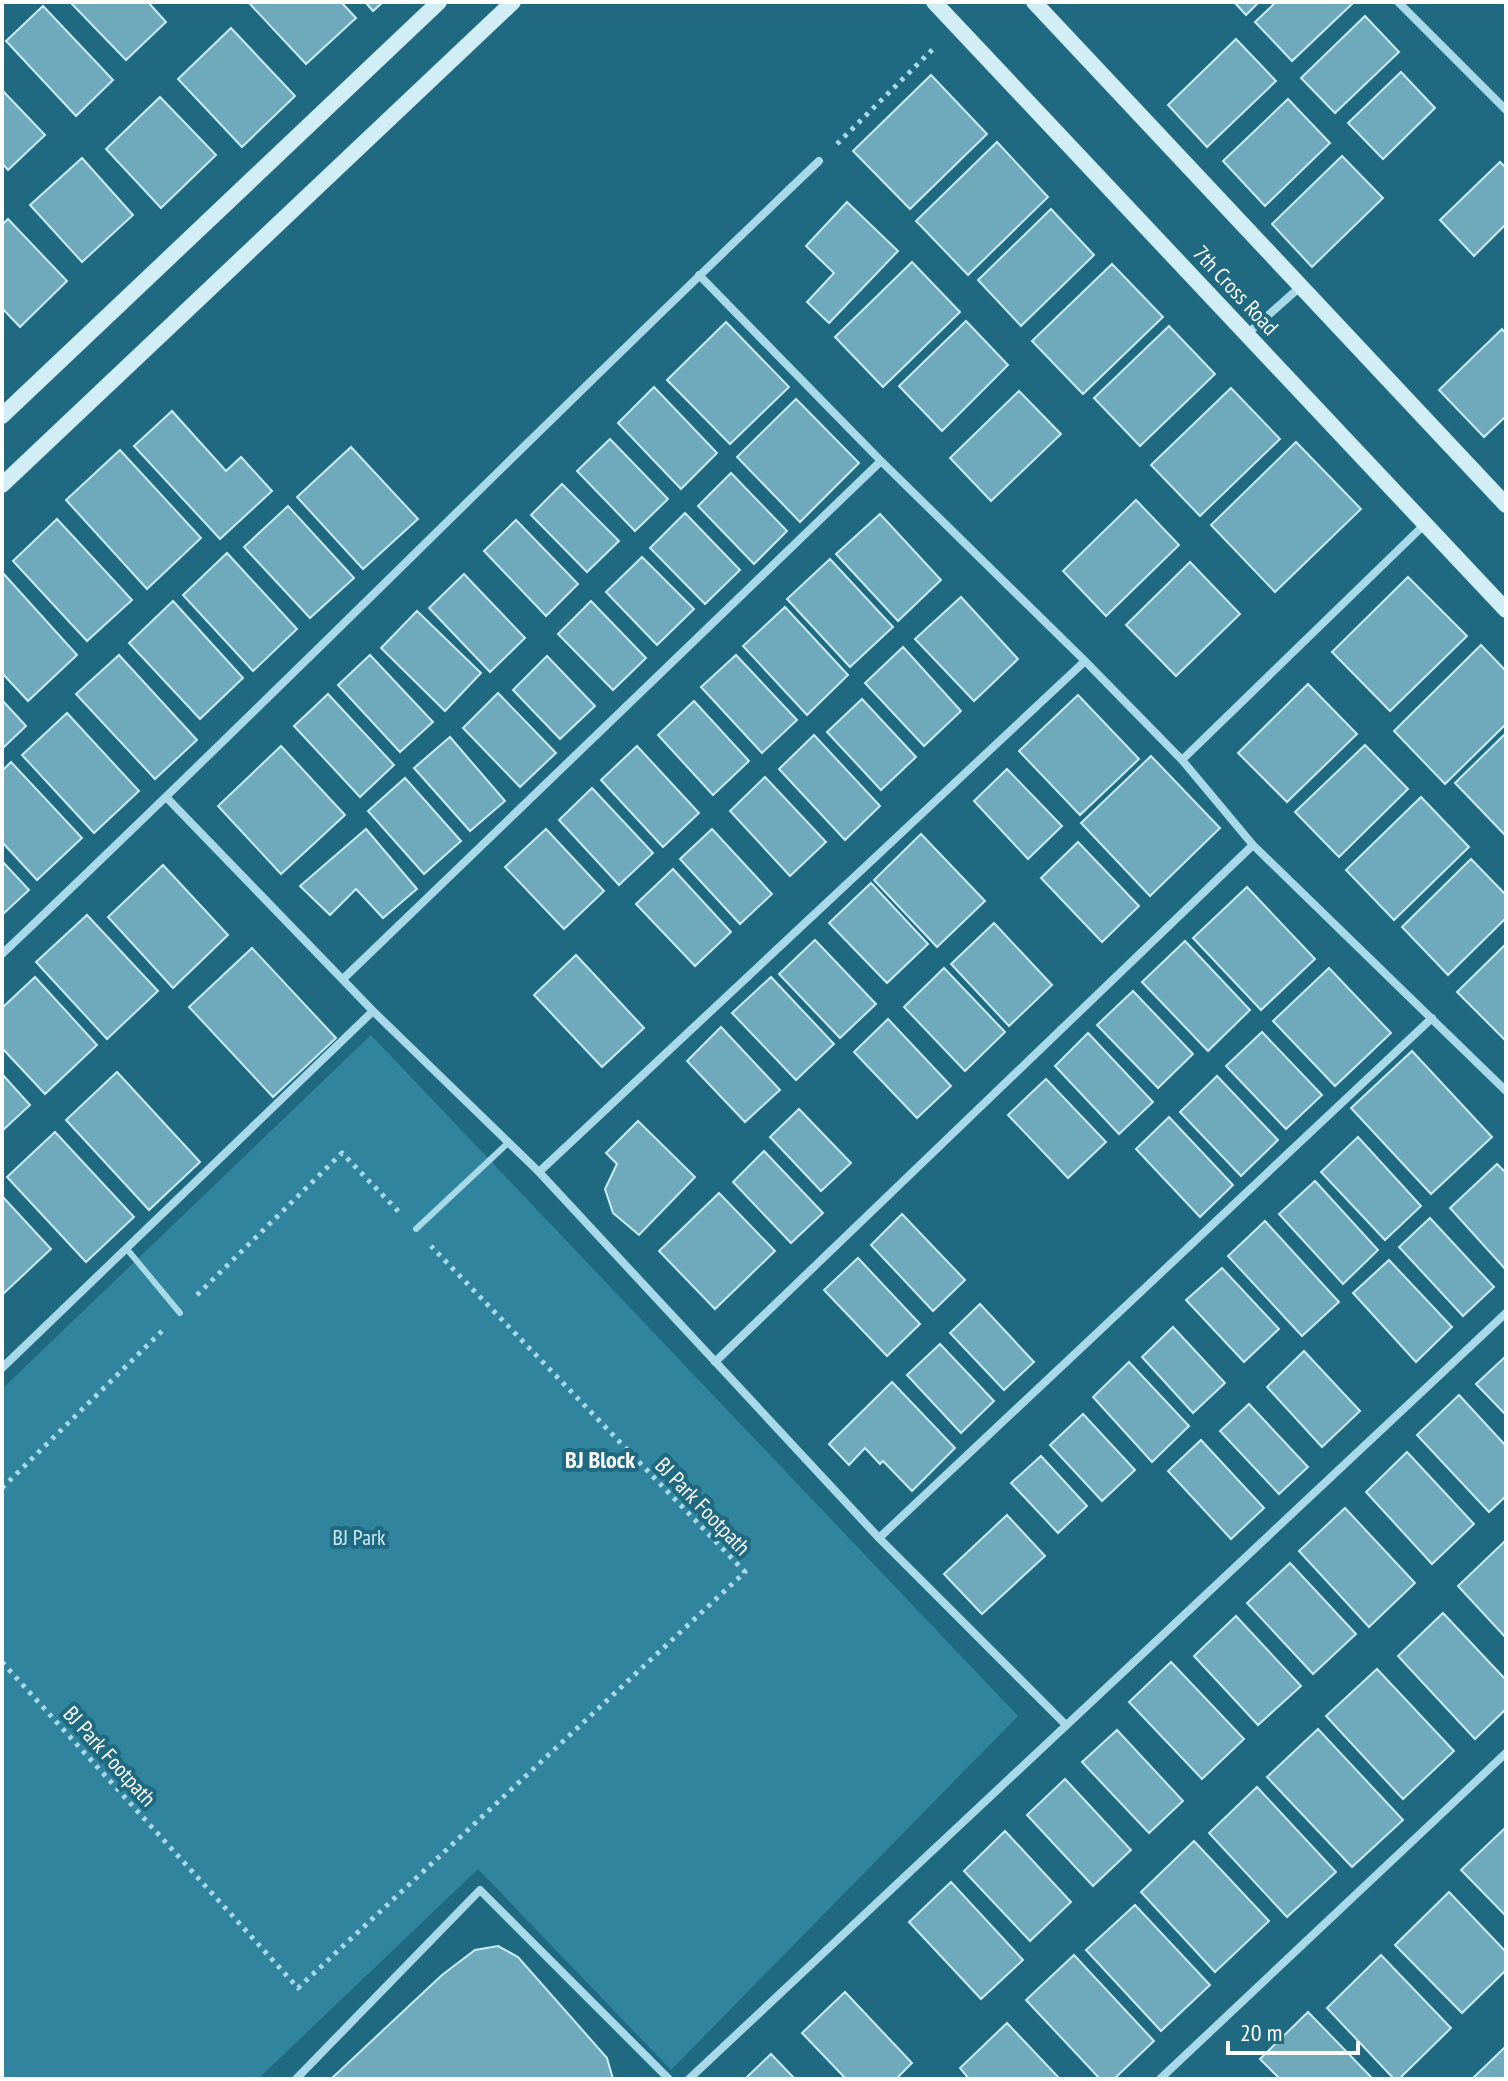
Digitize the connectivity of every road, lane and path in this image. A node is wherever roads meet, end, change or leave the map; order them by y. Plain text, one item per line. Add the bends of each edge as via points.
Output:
1 (439, 2) edge
2 (513, 2) edge
3 (934, 2) edge
4 (1034, 2) edge
5 (1398, 2) edge
6 (956, 26) junction
7 (1506, 110) edge
8 (819, 161) joint
9 (699, 275) junction
10 (1302, 285) junction
11 (1247, 334) junction
12 (2, 416) edge
13 (881, 461) junction
14 (2, 485) edge
15 (1506, 505) edge
16 (1425, 523) junction
17 (1506, 610) edge
18 (1085, 661) junction
19 (1182, 760) junction
20 (167, 798) junction
21 (1253, 845) junction
22 (2, 954) edge
23 (343, 979) junction
24 (373, 1011) junction
25 (1432, 1018) junction
26 (1506, 1091) edge
27 (509, 1142) junction
28 (539, 1172) junction
29 (416, 1229) junction
30 (126, 1247) junction
31 (180, 1313) junction
32 (1506, 1313) edge
33 (715, 1362) junction
34 (2, 1368) edge
35 (2, 1488) edge
36 (879, 1538) junction
37 (2, 1662) edge
38 (1065, 1724) junction
39 (1506, 1753) edge
40 (296, 2079) edge
41 (669, 2079) edge
42 (689, 2079) edge
43 (1160, 2079) edge

1 - 12 street
2 - 14 street
3 - 6 street, 7th Cross Road
4 - 10 street
5 - 7 street
6 - 8 path
6 - 11 street, 7th Cross Road
8 - 9 street
9 - 13 street
9 - 20 street
10 - 11 street
10 - 15 street
11 - 16 street, 7th Cross Road
13 - 18 street
13 - 23 street
16 - 17 street, 7th Cross Road
16 - 19 street
18 - 19 street
18 - 28 street
19 - 21 street
20 - 22 street
20 - 23 street
21 - 25 street
21 - 33 street
23 - 24 street
24 - 27 street
24 - 30 street
25 - 26 street
25 - 36 street
27 - 28 street
27 - 29 lane
28 - 33 street
29 - 31 path, BJ Park Footpath via 342,1153
29 - 37 path, BJ Park Footpath via 745,1572 298,1988
30 - 31 lane
30 - 34 street
31 - 35 path, BJ Park Footpath
32 - 38 street
33 - 36 street
36 - 38 street
38 - 42 street
39 - 43 street
40 - 41 street via 480,1890

